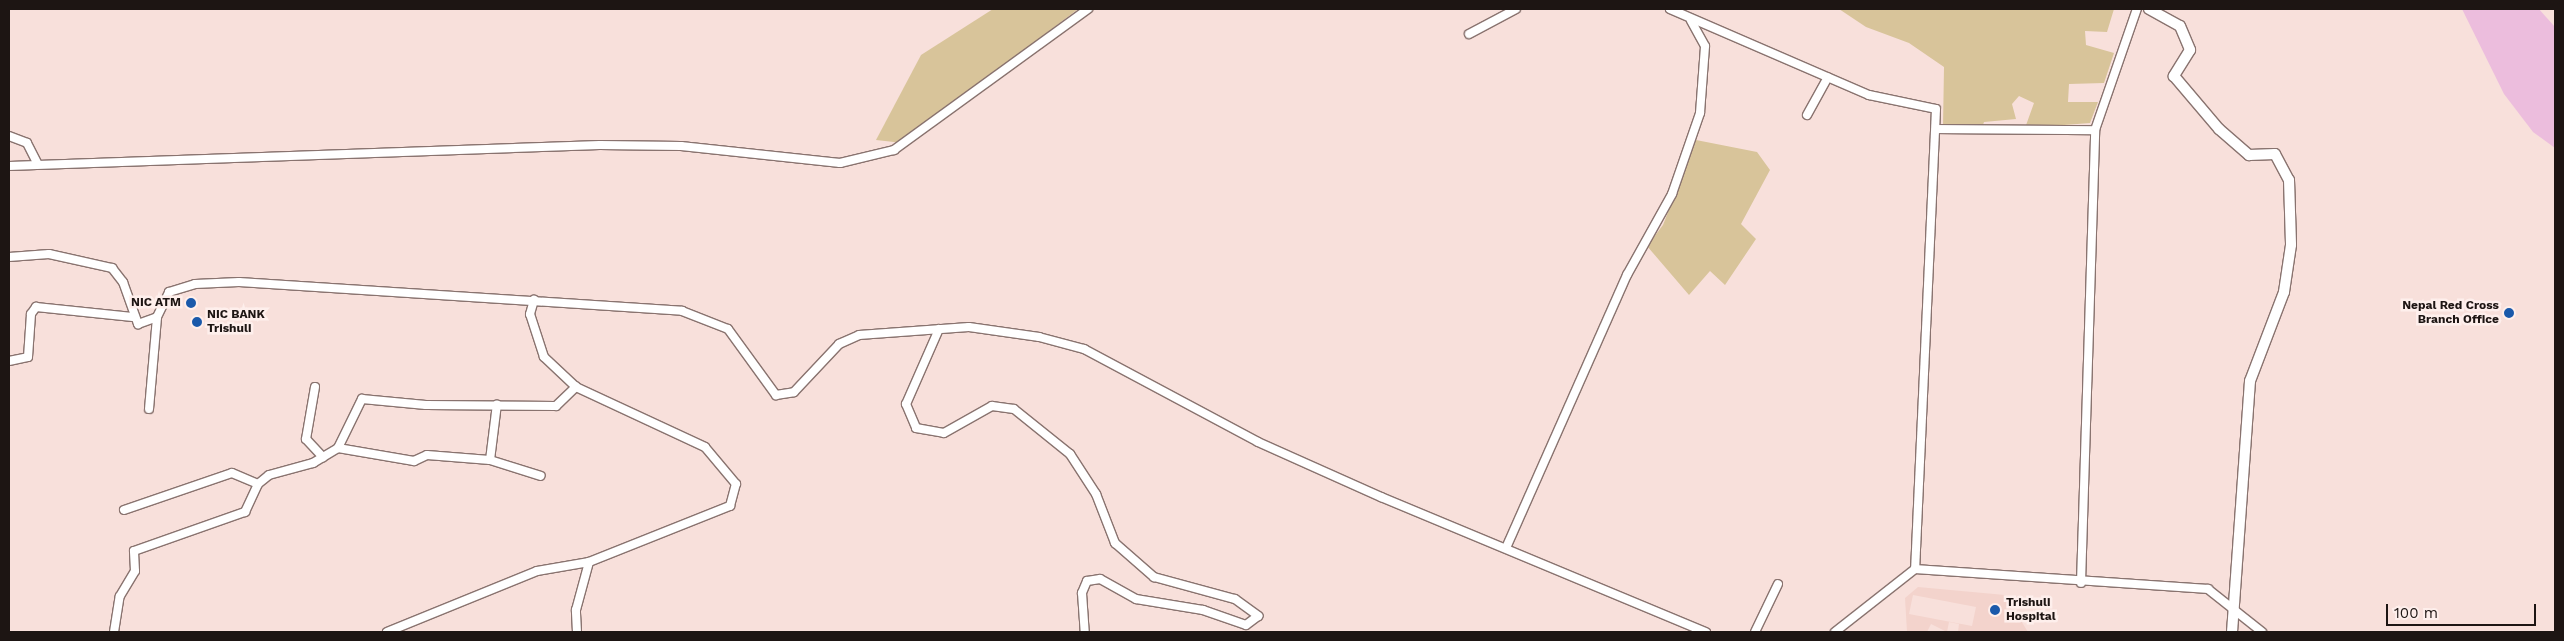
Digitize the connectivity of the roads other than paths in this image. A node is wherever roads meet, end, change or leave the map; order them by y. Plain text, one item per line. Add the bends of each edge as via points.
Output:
1 (1088, 9) edge
2 (1516, 9) edge
3 (1670, 9) edge
4 (2137, 9) edge
5 (2149, 9) edge
6 (1688, 18) junction
7 (1469, 34) dead end
8 (1828, 77) junction
9 (1807, 115) dead end
10 (1936, 129) junction
11 (2095, 130) junction
12 (9, 136) edge
13 (37, 164) junction
14 (9, 166) edge
15 (9, 257) edge
16 (534, 300) junction
17 (132, 316) junction
18 (157, 317) junction
19 (939, 329) junction
20 (9, 360) edge
21 (314, 387) dead end
22 (576, 387) junction
23 (497, 404) junction
24 (149, 409) dead end
25 (338, 448) junction
26 (323, 457) junction
27 (490, 460) junction
28 (541, 476) dead end
29 (258, 484) junction
30 (124, 510) dead end
31 (1506, 548) junction
32 (589, 562) junction
33 (1915, 569) junction
34 (2081, 583) junction
35 (1778, 584) dead end
36 (2233, 610) junction
37 (114, 632) edge
38 (387, 632) edge
39 (577, 632) edge
40 (1085, 632) edge
41 (1706, 632) edge
42 (1755, 632) edge
43 (1835, 632) edge
44 (2232, 632) edge
45 (2262, 632) edge

1 - 13 street via 894,150 840,163 681,146 600,145 499,152
2 - 7 street
3 - 6 street
4 - 11 street
5 - 36 street via 2180,26 2190,50 2174,76 2219,130 2249,155 2275,154 2289,180 2291,245 2284,292 2250,380
6 - 8 street
6 - 31 street via 1705,46 1700,113 1672,194 1627,275
8 - 9 street
8 - 10 street via 1869,95 1936,110
10 - 11 street
10 - 33 street
11 - 34 street
12 - 13 street via 26,143
13 - 14 street
15 - 17 street via 49,254 112,268 123,282
16 - 18 street via 239,282 195,284 168,292
16 - 19 street via 682,311 728,329 776,395 794,392 839,344 859,335
16 - 22 street via 530,314 544,357
17 - 18 street via 138,324
17 - 20 street via 36,307 31,314 28,357
18 - 24 street
19 - 31 street via 1005,330 1084,349 1258,442
19 - 40 street via 906,404 916,428 944,433 992,406 1014,408 1070,454 1096,494 1115,543 1154,577 1235,599 1258,616 1246,625 1203,610 1136,599 1100,579 1087,581 1082,593
21 - 26 street via 306,439
22 - 23 street via 562,405
22 - 32 street via 705,447 736,484 730,506
23 - 25 street via 426,405 362,399
23 - 27 street
25 - 26 street
25 - 27 street via 414,461 427,455
26 - 29 street via 269,475
27 - 28 street
29 - 30 street via 232,474
29 - 37 street via 245,512 134,552 135,571 120,596
31 - 41 street
32 - 38 street via 537,571
32 - 39 street via 576,610
33 - 34 street
33 - 43 street
34 - 36 street via 2208,589
35 - 42 street
36 - 44 street
36 - 45 street

